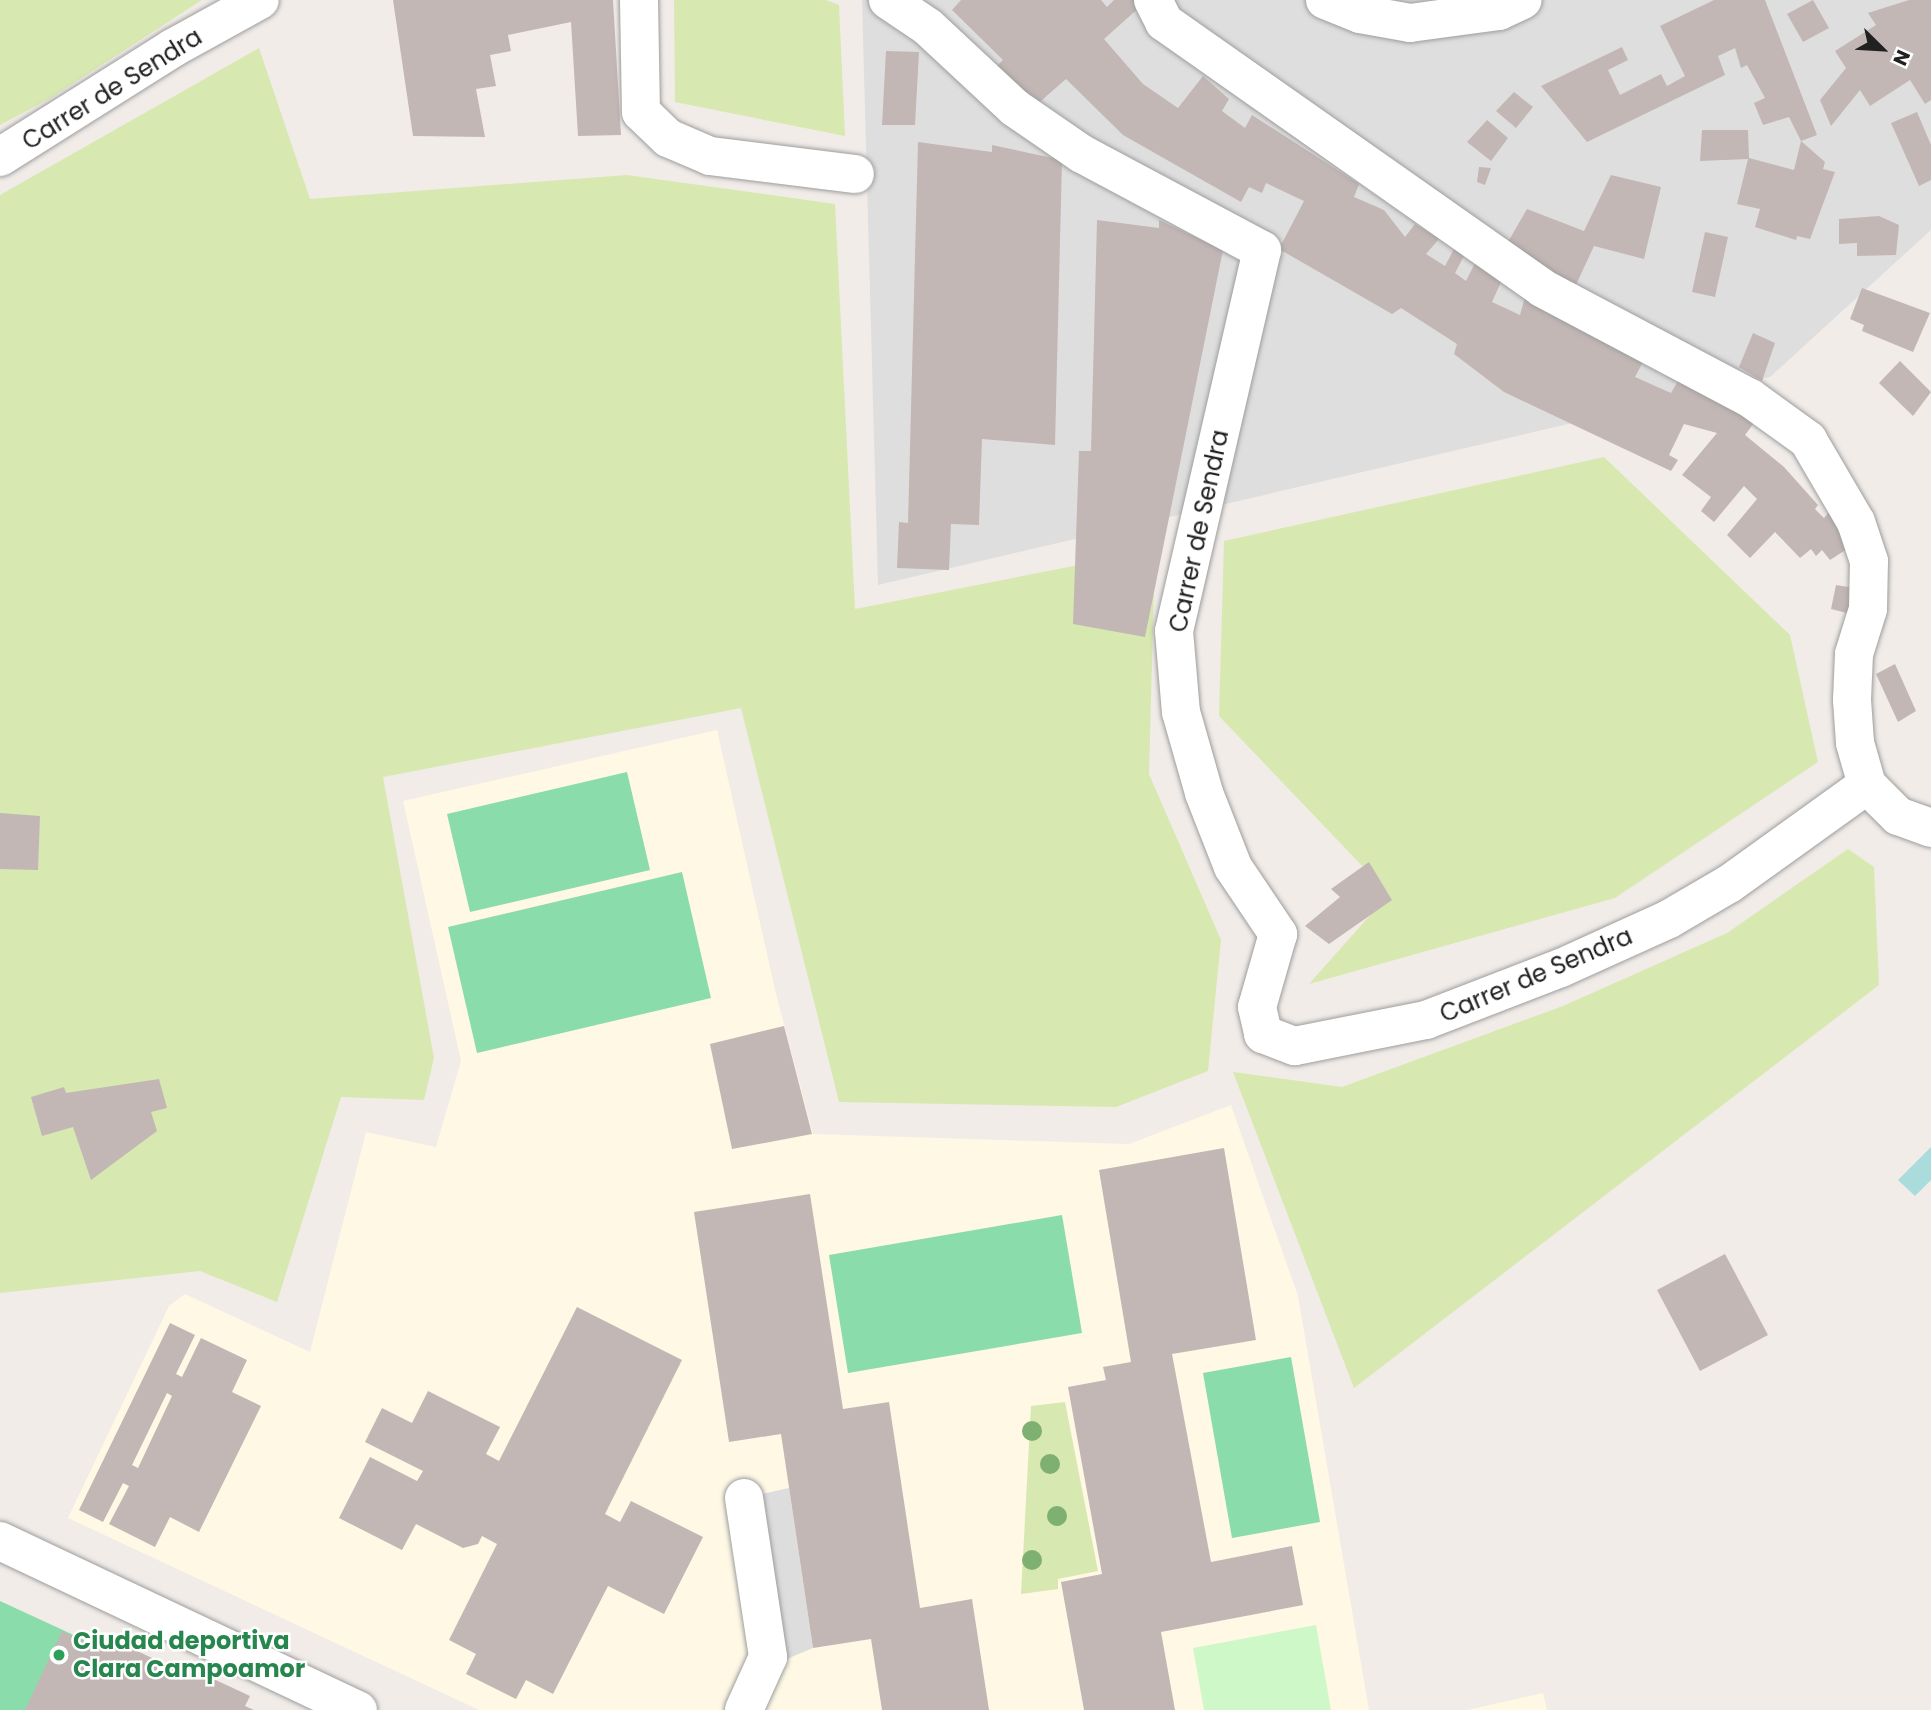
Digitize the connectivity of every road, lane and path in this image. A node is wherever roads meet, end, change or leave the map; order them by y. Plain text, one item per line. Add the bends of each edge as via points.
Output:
1 (260, 0) edge
2 (639, 0) edge
3 (888, 0) edge
4 (1153, 0) edge
5 (1325, 0) edge
6 (1523, 0) edge
7 (0, 157) edge
8 (855, 174) dead end
9 (1867, 785) junction
10 (1931, 828) edge
11 (744, 1498) dead end
12 (0, 1541) edge
13 (358, 1710) edge
14 (744, 1710) edge

1 - 7 street, Carrer de Sendra via 173,48
2 - 8 street via 641,112 668,138 710,156
3 - 9 street, Carrer de Sendra via 928,27 1015,108 1082,155 1262,250 1174,631 1181,712 1205,793 1233,867 1278,934 1257,1007 1263,1034 1295,1046 1426,1020 1562,968 1669,919 1728,884
4 - 9 street via 1164,22 1542,288 1751,398 1808,440 1856,522 1869,561 1868,609 1854,654 1852,700 1855,743
5 - 6 street via 1360,14 1410,23 1499,11
9 - 10 street via 1898,816
11 - 14 street via 768,1649
12 - 13 street

